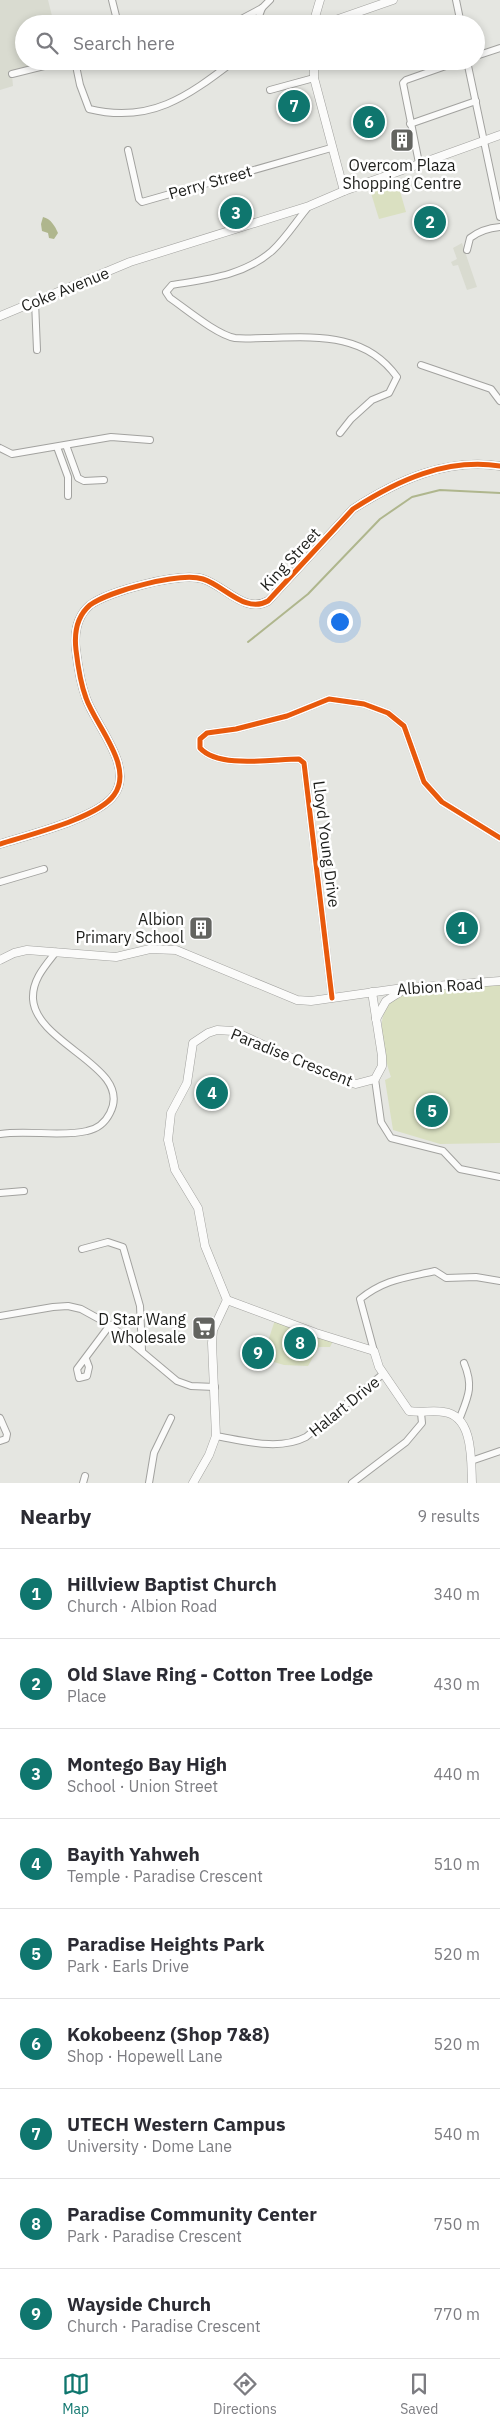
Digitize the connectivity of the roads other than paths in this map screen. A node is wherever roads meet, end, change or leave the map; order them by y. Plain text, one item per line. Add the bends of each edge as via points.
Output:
1 (112, 0) edge
2 (270, 0) edge
3 (320, 0) edge
4 (393, 0) edge
5 (456, 0) edge
6 (262, 8) junction
7 (116, 15) edge
8 (249, 15) edge
9 (259, 15) edge
10 (316, 15) edge
11 (350, 15) edge
12 (458, 15) edge
13 (500, 48) edge
14 (485, 53) edge
15 (28, 70) edge
16 (77, 70) edge
17 (222, 70) edge
18 (314, 70) edge
19 (435, 70) edge
20 (469, 70) edge
21 (12, 74) dead end
22 (314, 78) junction
23 (270, 90) dead end
24 (476, 101) junction
25 (410, 124) junction
26 (500, 135) edge
27 (483, 141) junction
28 (332, 148) junction
29 (128, 150) dead end
30 (419, 163) junction
31 (344, 191) junction
32 (309, 206) junction
33 (500, 217) edge
34 (500, 228) edge
35 (467, 250) dead end
36 (35, 300) junction
37 (0, 316) edge
38 (37, 350) dead end
39 (421, 364) dead end
40 (500, 401) edge
41 (340, 433) dead end
42 (150, 440) dead end
43 (66, 445) junction
44 (57, 446) junction
45 (0, 448) edge
46 (500, 466) edge
47 (104, 480) dead end
48 (68, 496) dead end
49 (500, 838) edge
50 (0, 844) edge
51 (44, 869) dead end
52 (0, 882) edge
53 (56, 952) junction
54 (0, 960) edge
55 (500, 981) edge
56 (406, 988) junction
57 (372, 992) junction
58 (332, 998) junction
59 (376, 1019) junction
60 (375, 1079) junction
61 (0, 1134) edge
62 (500, 1177) edge
63 (24, 1191) dead end
64 (0, 1193) edge
65 (82, 1249) dead end
66 (500, 1281) edge
67 (227, 1300) junction
68 (0, 1316) edge
69 (110, 1325) junction
70 (142, 1350) junction
71 (374, 1351) junction
72 (86, 1359) dead end
73 (464, 1363) dead end
74 (383, 1374) junction
75 (214, 1387) junction
76 (421, 1413) junction
77 (0, 1418) edge
78 (171, 1418) dead end
79 (459, 1420) junction
80 (216, 1436) junction
81 (0, 1442) edge
82 (500, 1451) edge
83 (471, 1461) junction
84 (470, 1482) edge
85 (148, 1483) edge
86 (193, 1483) edge
87 (352, 1483) edge

1 - 7 street
2 - 6 street
3 - 10 street
4 - 11 street
5 - 12 street
6 - 8 street
6 - 9 street
13 - 14 street
15 - 21 street
16 - 17 street via 89,109 111,114 141,114 170,104
18 - 22 street
19 - 25 street via 404,81 402,85
20 - 24 street
22 - 23 street
22 - 28 street
24 - 25 street
24 - 27 street
25 - 30 street
26 - 27 street, Coke Avenue
27 - 30 street, Coke Avenue
27 - 33 street
28 - 29 street, Perry Street via 142,202 138,199
28 - 31 street
30 - 31 street, Coke Avenue
31 - 32 street, Coke Avenue
32 - 36 street, Coke Avenue via 130,262
32 - 41 street via 273,250 244,270 210,280 172,285 166,292 170,298 233,338 324,337 367,348 387,363 397,378 389,393 372,400
34 - 35 street via 475,234 470,238
36 - 37 street, Coke Avenue
36 - 38 street
39 - 40 street via 491,389
42 - 43 street via 111,437
43 - 44 street
43 - 47 street via 78,478 84,481
44 - 45 street via 12,454
44 - 48 street via 68,477
46 - 50 street, King Street via 465,464 437,468 371,498 354,510 263,604 249,604 204,580 192,578 148,584 91,605 78,620 76,630 79,676 86,700 114,751 120,785 103,806
49 - 58 street, Lloyd Young Drive via 442,802 424,782 404,726 388,713 364,704 329,698 287,716 207,733 200,739 200,748 211,757 261,762 299,759 304,763
51 - 52 street
53 - 54 street via 27,950
53 - 58 street via 116,957 150,949 176,950 297,1000
53 - 61 street via 39,973 34,986 36,1012 52,1034 103,1074 114,1095 112,1111 101,1125 85,1132
55 - 56 street, Albion Road
56 - 57 street, Albion Road
56 - 59 street via 386,1001
57 - 58 street, Albion Road
57 - 59 street
59 - 60 street via 382,1066
60 - 62 street via 381,1122 391,1138 443,1151 460,1169
60 - 67 street, Paradise Crescent via 356,1084 350,1082 234,1031 217,1030 193,1043 187,1083 171,1113 168,1140 176,1170 198,1208 205,1246
63 - 64 street
65 - 70 street via 108,1242 123,1247 140,1306
66 - 71 street via 476,1277 446,1278 436,1271 384,1282 360,1299
67 - 71 street
67 - 75 street via 214,1330
68 - 69 street via 68,1306 93,1314
69 - 70 street
69 - 72 street
70 - 75 street via 177,1381 191,1386
71 - 74 street
73 - 79 street via 471,1380
74 - 76 street via 409,1411
74 - 80 street, Halart Drive via 296,1442 247,1442
75 - 80 street
76 - 79 street via 446,1412
76 - 87 street via 422,1423 414,1434
77 - 81 street via 7,1434 6,1439
78 - 85 street via 154,1454
79 - 83 street via 470,1440
80 - 86 street
82 - 83 street
83 - 84 street

